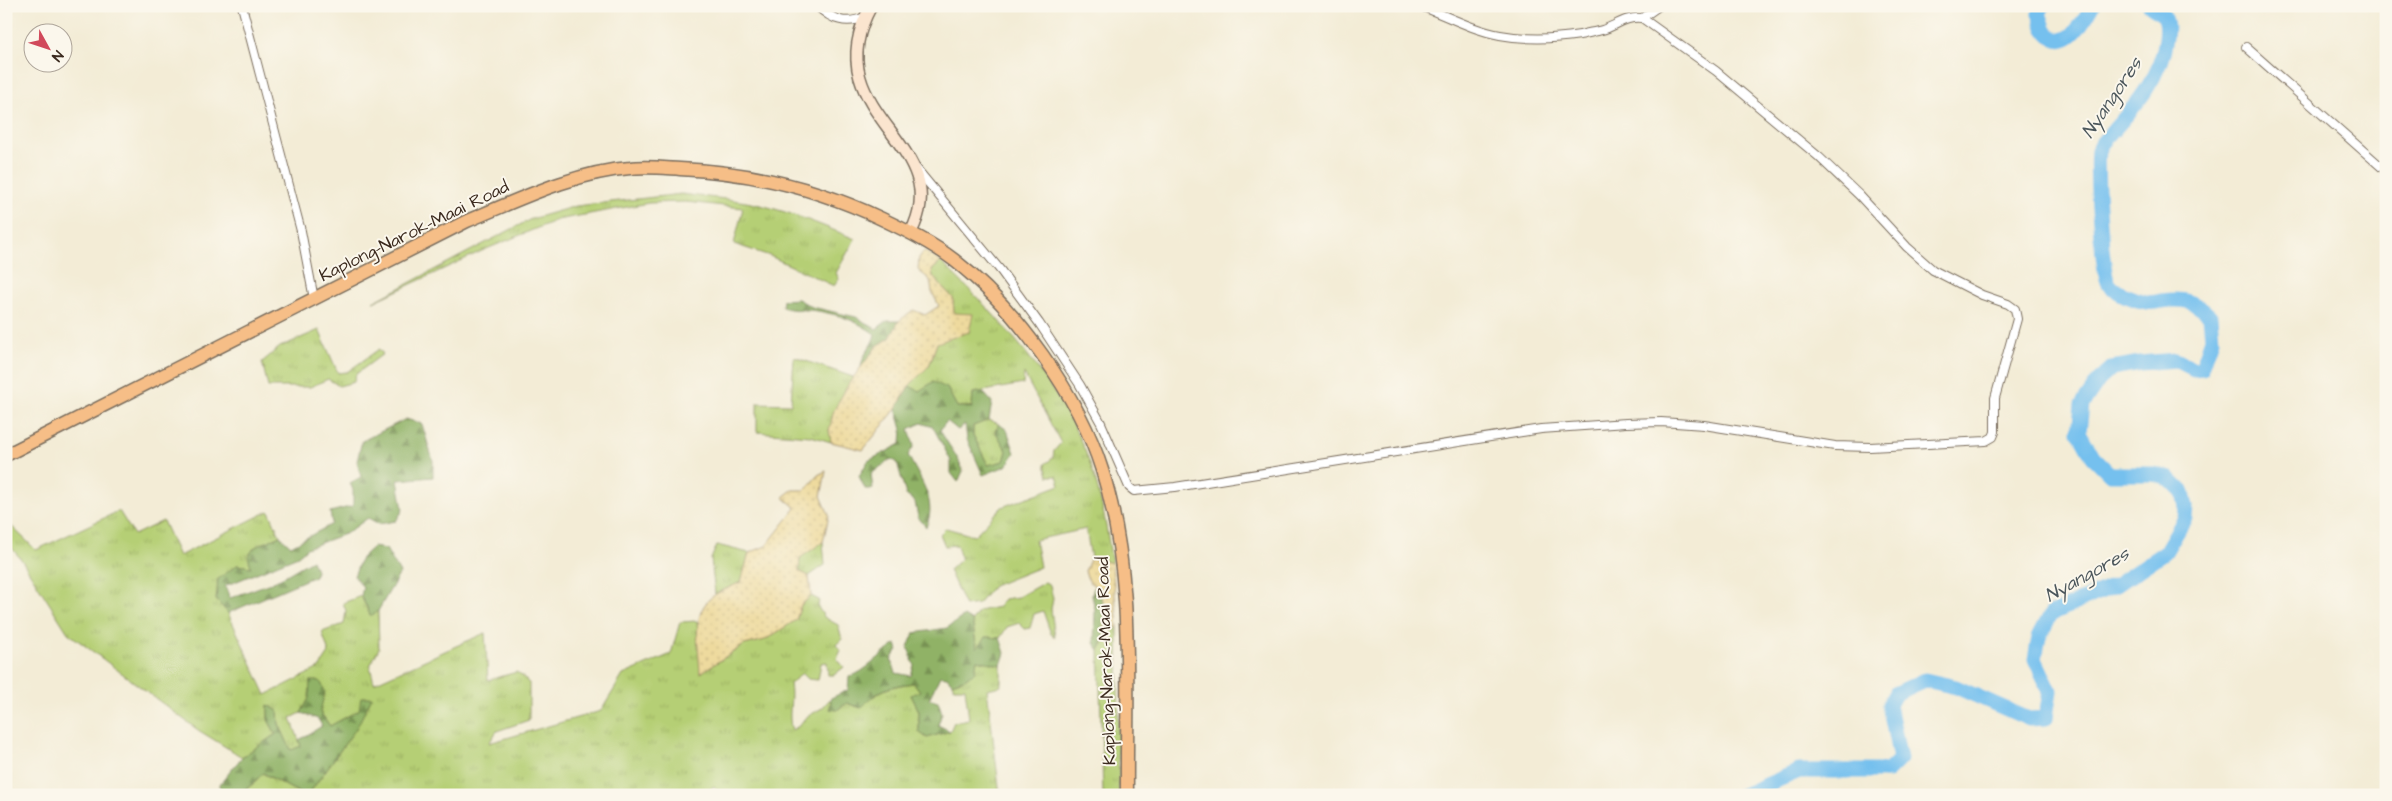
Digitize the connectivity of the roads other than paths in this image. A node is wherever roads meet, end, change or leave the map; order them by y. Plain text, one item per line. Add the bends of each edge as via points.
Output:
1 (242, 6) edge
2 (817, 6) edge
3 (1421, 6) edge
4 (1659, 6) edge
5 (868, 11) edge
6 (1642, 18) junction
7 (2246, 47) dead end
8 (916, 168) junction
9 (2386, 171) edge
10 (911, 232) junction
11 (314, 299) junction
12 (6, 455) edge
13 (1127, 795) edge

1 - 11 street via 302,230
2 - 5 street via 844,22
3 - 6 street via 1488,32 1532,38 1603,30 1629,18
4 - 6 street
5 - 8 main road via 857,54 862,86 872,106
6 - 8 street via 1716,71 1819,157 1933,270 1952,282 2015,309 2016,324 1995,398 1993,438 1870,447 1835,446 1704,425 1626,423 1541,429 1134,491 1129,487 1080,386 1039,323 1001,271
7 - 9 street
8 - 10 main road via 922,201 918,220
10 - 11 highway, Kaplong-Narok-Maai Road via 855,206 794,185 727,172 630,168 545,189 467,221
10 - 13 highway, Kaplong-Narok-Maai Road via 966,270 1009,314 1055,372 1095,451 1113,509 1122,562
11 - 12 highway, Kaplong-Narok-Maai Road

